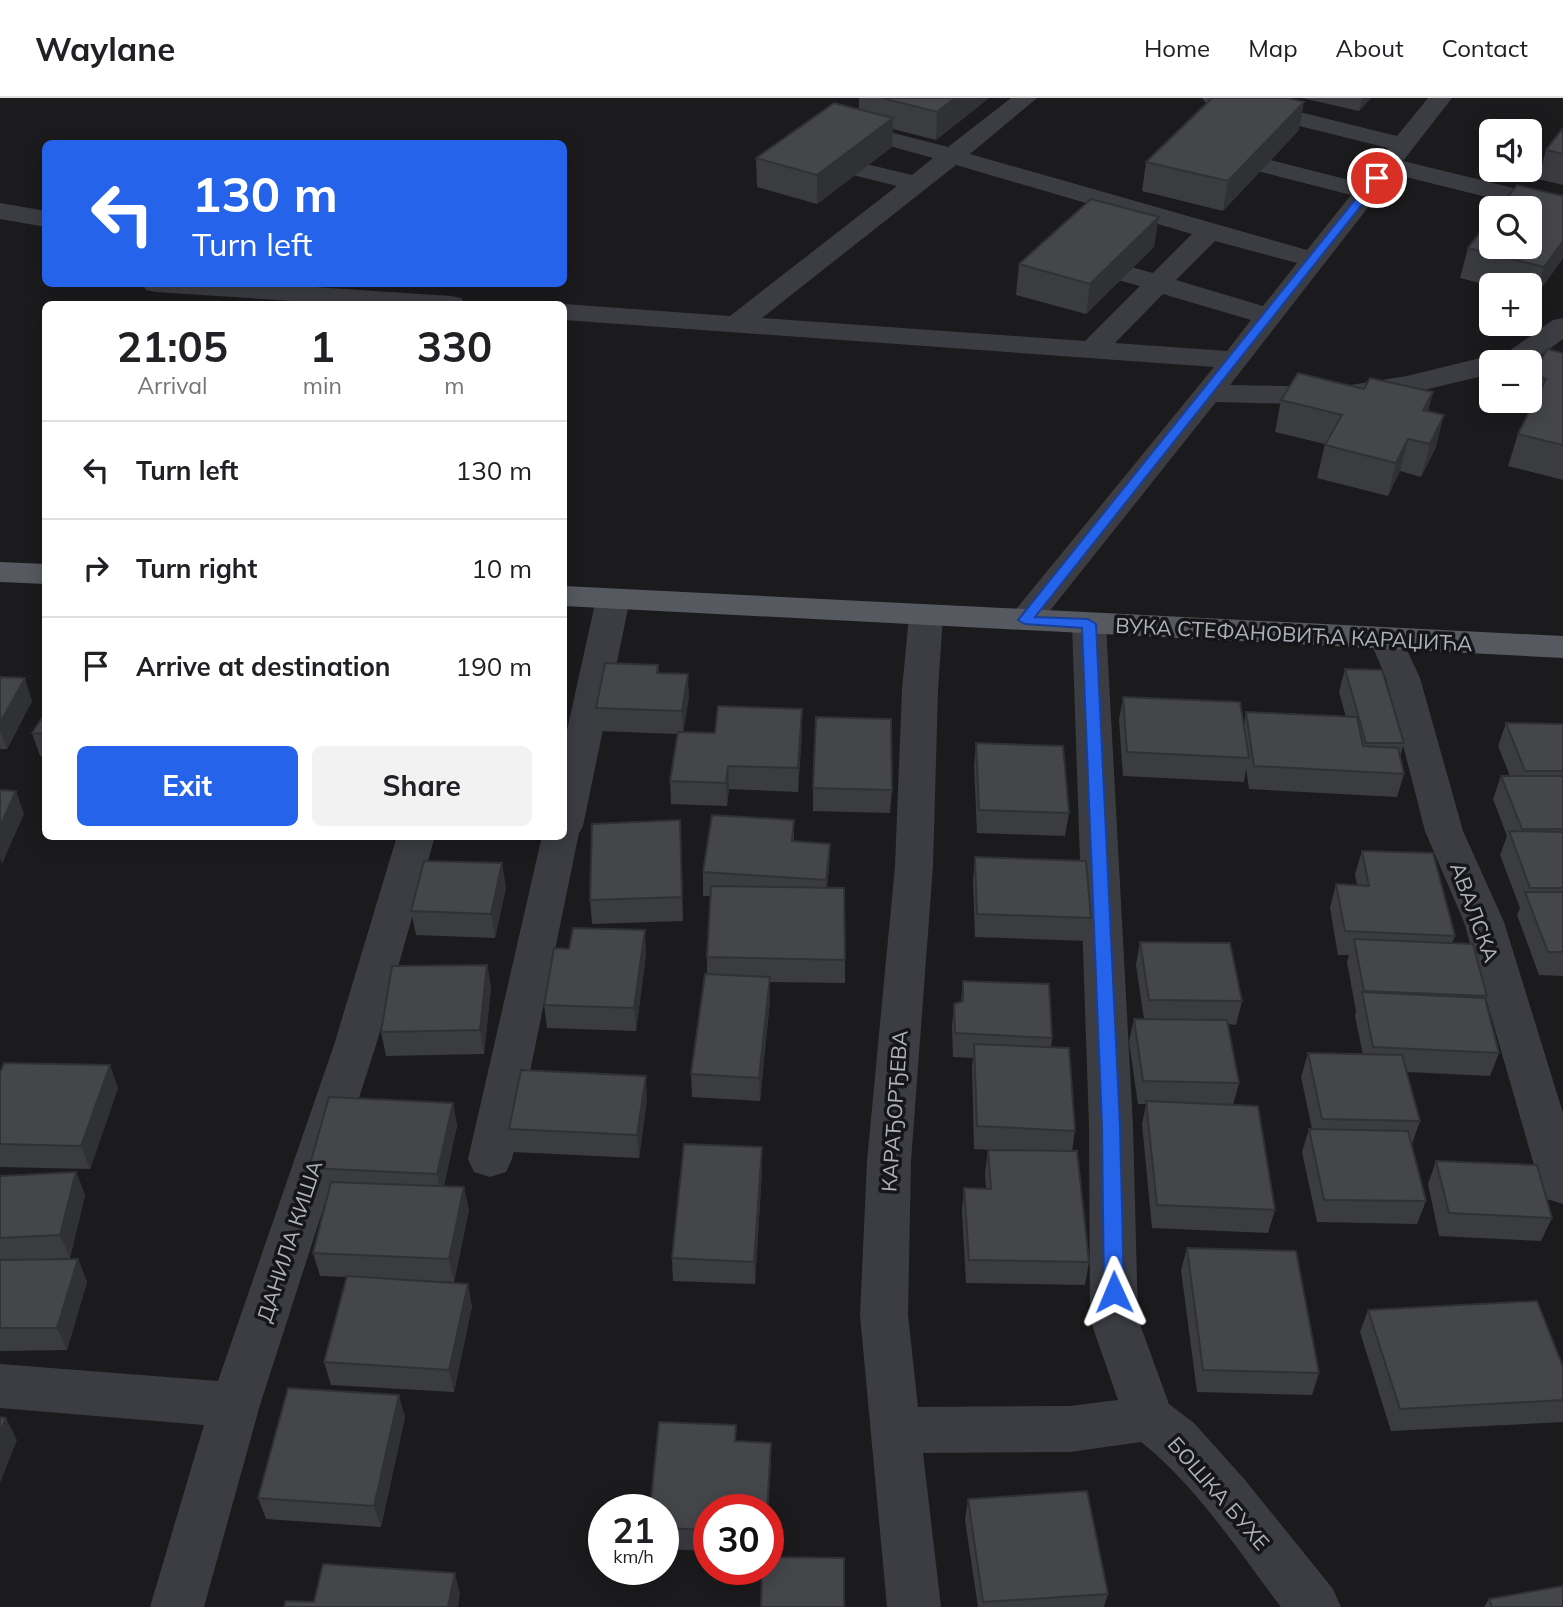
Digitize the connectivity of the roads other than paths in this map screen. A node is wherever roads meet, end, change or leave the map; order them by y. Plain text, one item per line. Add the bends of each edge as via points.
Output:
1 (1025, 98) edge
2 (1214, 98) edge
3 (1440, 98) edge
4 (874, 142) edge
5 (1396, 155) junction
6 (952, 156) junction
7 (1266, 166) edge
8 (862, 170) edge
9 (917, 184) junction
10 (1367, 192) junction
11 (1563, 208) edge
12 (0, 211) edge
13 (42, 218) edge
14 (1210, 231) junction
15 (1314, 260) junction
16 (1127, 274) edge
17 (1159, 283) junction
18 (200, 287) edge
19 (408, 301) edge
20 (567, 312) edge
21 (1269, 317) junction
22 (734, 325) junction
23 (1563, 326) edge
24 (1092, 350) junction
25 (1530, 350) edge
26 (1235, 360) junction
27 (1479, 368) edge
28 (1208, 393) junction
29 (0, 572) edge
30 (42, 574) edge
31 (567, 596) edge
32 (613, 599) junction
33 (926, 615) junction
34 (1025, 620) junction
35 (1088, 624) junction
36 (1386, 638) junction
37 (1563, 647) edge
38 (567, 812) edge
39 (415, 840) edge
40 (560, 840) edge
41 (490, 1159) dead end
42 (1563, 1186) edge
43 (0, 1386) edge
44 (235, 1405) junction
45 (1149, 1418) junction
46 (894, 1430) junction
47 (177, 1607) edge
48 (914, 1607) edge
49 (1314, 1607) edge

1 - 6 street
2 - 5 street
3 - 5 street
4 - 6 street via 882,137
5 - 10 street
5 - 11 street
6 - 9 street
6 - 14 street
7 - 10 street
8 - 9 street
9 - 22 street
10 - 15 street
12 - 13 street
14 - 15 street
14 - 17 street
15 - 21 street
16 - 17 street
17 - 21 street
17 - 24 street
18 - 19 street
20 - 22 street
21 - 26 street
22 - 24 street
23 - 25 street
24 - 26 street
26 - 28 street
27 - 28 street via 1338,396
28 - 34 street
29 - 30 main road
31 - 32 main road, ВУКА СТЕФАНОВИЋА КАРАЏИЋА
32 - 33 main road, ВУКА СТЕФАНОВИЋА КАРАЏИЋА
32 - 38 street
33 - 34 main road, ВУКА СТЕФАНОВИЋА КАРАЏИЋА
33 - 46 street, КАРАЂОРЂЕВА via 914,866 888,1161 884,1315
34 - 35 main road, ВУКА СТЕФАНОВИЋА КАРАЏИЋА
35 - 36 main road, ВУКА СТЕФАНОВИЋА КАРАЏИЋА
35 - 45 street via 1111,1126 1114,1319
36 - 37 main road, ВУКА СТЕФАНОВИЋА КАРАЏИЋА
36 - 42 street, АВАЛСКА via 1403,678 1444,831 1484,922
39 - 44 street, ДАНИЛА КИША via 355,1045
40 - 41 street
43 - 44 street
44 - 47 street, ДАНИЛА КИША
45 - 46 street via 1070,1429
45 - 49 street, БОШКА БУХЕ via 1176,1439 1227,1497
46 - 48 street, КАРАЂОРЂЕВА

